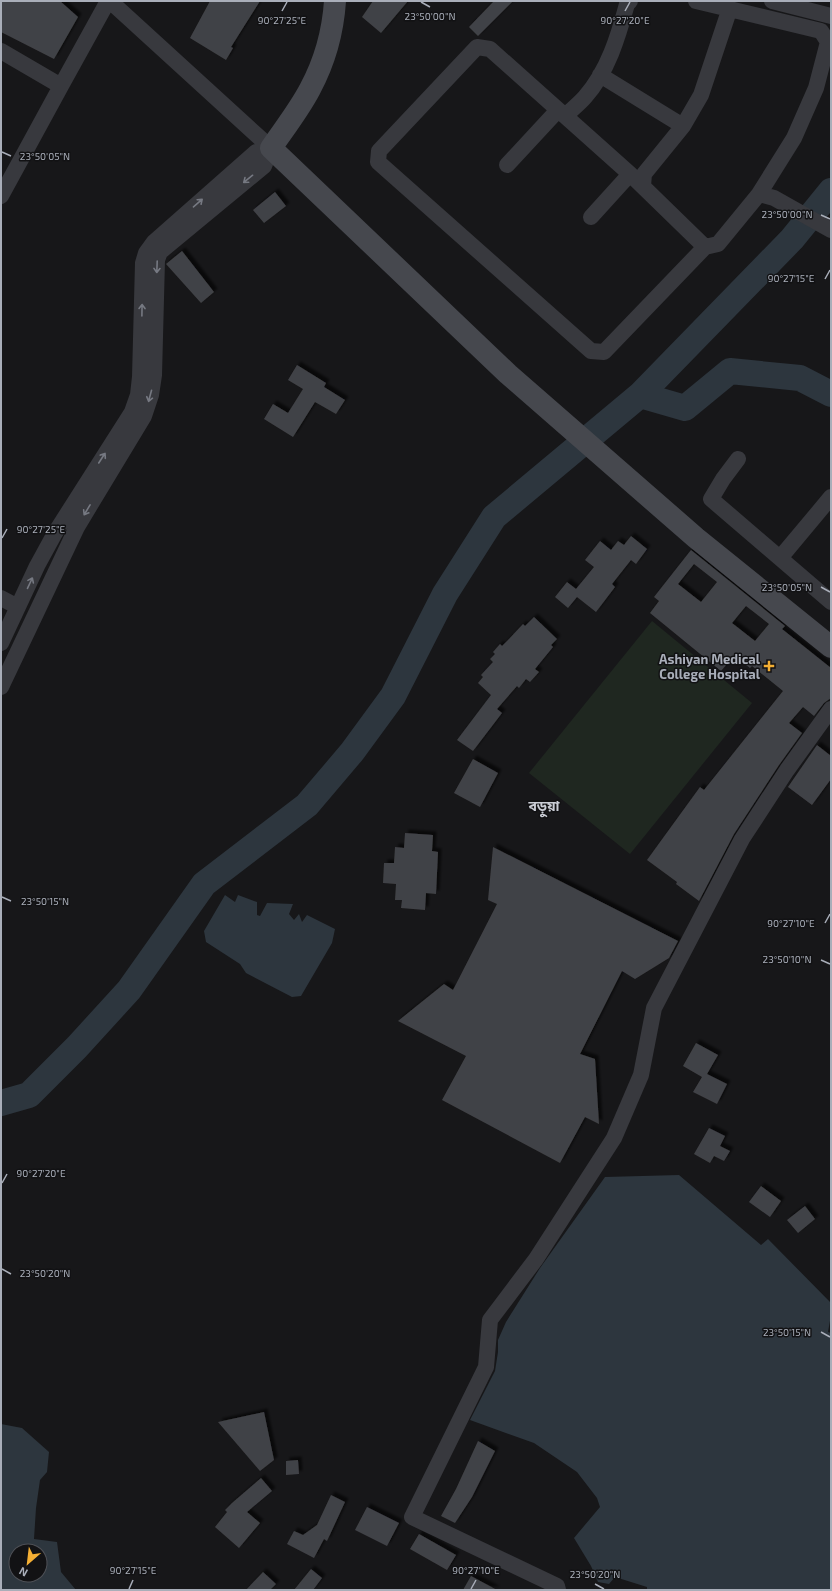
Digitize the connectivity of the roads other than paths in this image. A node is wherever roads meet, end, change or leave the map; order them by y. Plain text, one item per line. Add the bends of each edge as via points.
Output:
1 (109, 1) edge
2 (335, 1) edge
3 (630, 1) edge
4 (696, 1) edge
5 (772, 1) edge
6 (730, 8) junction
7 (831, 16) edge
8 (1, 51) edge
9 (600, 75) junction
10 (61, 86) junction
11 (561, 113) junction
12 (683, 126) junction
13 (271, 148) junction
14 (507, 165) dead end
15 (630, 174) junction
16 (643, 186) junction
17 (759, 194) junction
18 (1, 196) edge
19 (591, 217) dead end
20 (828, 228) edge
21 (705, 247) junction
22 (148, 335) junction
23 (738, 459) dead end
24 (831, 497) edge
25 (780, 558) junction
26 (1, 598) edge
27 (831, 602) edge
28 (18, 607) junction
29 (1, 643) edge
30 (831, 647) edge
31 (1, 687) edge
32 (831, 709) edge
33 (558, 1590) edge

1 - 10 street
1 - 13 street
2 - 13 street via 326,51 319,71 310,90
3 - 9 street via 615,45
4 - 6 street
5 - 7 street
6 - 12 street via 701,95
6 - 17 street via 821,32 828,42 816,88 794,138
8 - 10 street
9 - 11 street via 585,96
9 - 12 street
10 - 18 street
11 - 14 street
11 - 15 street
11 - 21 street via 490,49 478,47 379,151 378,162 591,351 604,352
12 - 16 street via 644,174
13 - 22 street via 264,166 160,252
13 - 30 street via 508,374 696,538
15 - 16 street
15 - 19 street
16 - 21 street
17 - 20 street via 774,198
17 - 21 street via 718,244
28 -> 22 street via 55,533 132,412 138,395
22 -> 31 street via 154,375 144,416 77,527
23 - 25 street via 711,499
24 - 25 street
25 - 27 street
26 - 28 street
28 - 29 street
32 - 33 street via 742,839 654,1008 641,1074 614,1138 536,1259 490,1320 486,1367 412,1517 557,1586

